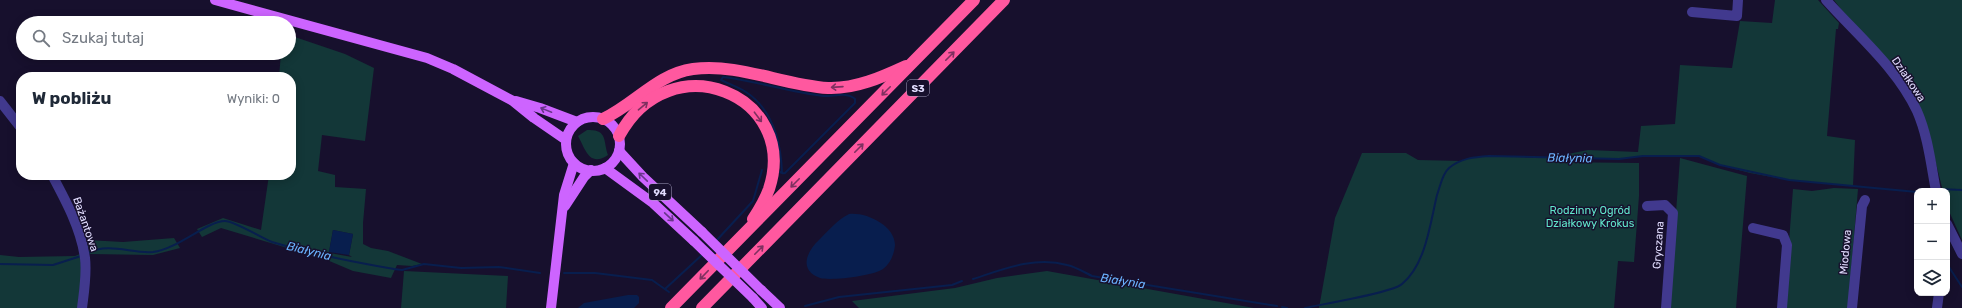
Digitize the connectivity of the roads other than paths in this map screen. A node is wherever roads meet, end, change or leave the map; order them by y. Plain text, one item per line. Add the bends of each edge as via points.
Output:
1 (215, 0) edge
2 (974, 0) edge
3 (1004, 0) edge
4 (1738, 0) edge
5 (1826, 0) edge
6 (1692, 12) dead end
7 (273, 16) edge
8 (296, 22) edge
9 (913, 63) junction
10 (0, 101) edge
11 (513, 101) junction
12 (603, 119) junction
13 (16, 122) edge
14 (577, 122) junction
15 (619, 136) junction
16 (566, 140) junction
17 (619, 151) junction
18 (574, 163) junction
19 (604, 168) junction
20 (591, 170) junction
21 (55, 180) edge
22 (1935, 187) edge
23 (1865, 200) dead end
24 (1647, 206) dead end
25 (563, 209) junction
26 (1753, 228) dead end
27 (1950, 230) edge
28 (741, 237) junction
29 (1962, 254) edge
30 (1939, 296) edge
31 (82, 308) edge
32 (551, 308) edge
33 (671, 308) edge
34 (702, 308) edge
35 (762, 308) edge
36 (780, 308) edge
37 (1666, 308) edge
38 (1782, 308) edge
39 (1852, 308) edge
40 (1937, 308) edge

1 - 7 main road
2 - 9 highway, S3
34 -> 3 highway, S3
4 - 6 street via 1737,16
5 - 22 street, Działkowa via 1882,60 1909,95 1923,130
8 - 11 main road via 427,58
9 -> 12 highway via 860,84 829,88 803,85 741,70 720,68 676,72
9 -> 28 highway, S3
10 - 13 street
14 -> 11 main road
11 - 16 main road
12 - 14 main road via 590,117
12 - 15 main road via 614,127
14 - 16 main road
15 - 17 main road
15 -> 28 highway via 632,116 665,91 682,87 711,87 738,98 756,114 767,132 773,163 769,190
16 - 18 main road via 567,151
17 - 19 main road via 613,162
36 -> 17 main road, 94, bridge
18 - 20 main road
18 - 25 main road via 564,195
19 - 20 main road
19 -> 35 main road, 94, bridge via 653,203
20 - 25 main road via 576,186
21 - 31 street, Bażantowa via 74,218 84,252 86,267
23 - 39 street, Miodowa via 1862,206
24 - 37 street, Gryczana via 1665,205 1673,213
25 - 32 main road
26 - 38 street via 1783,235 1787,245
27 - 29 street
28 -> 33 highway, S3
30 - 40 street

